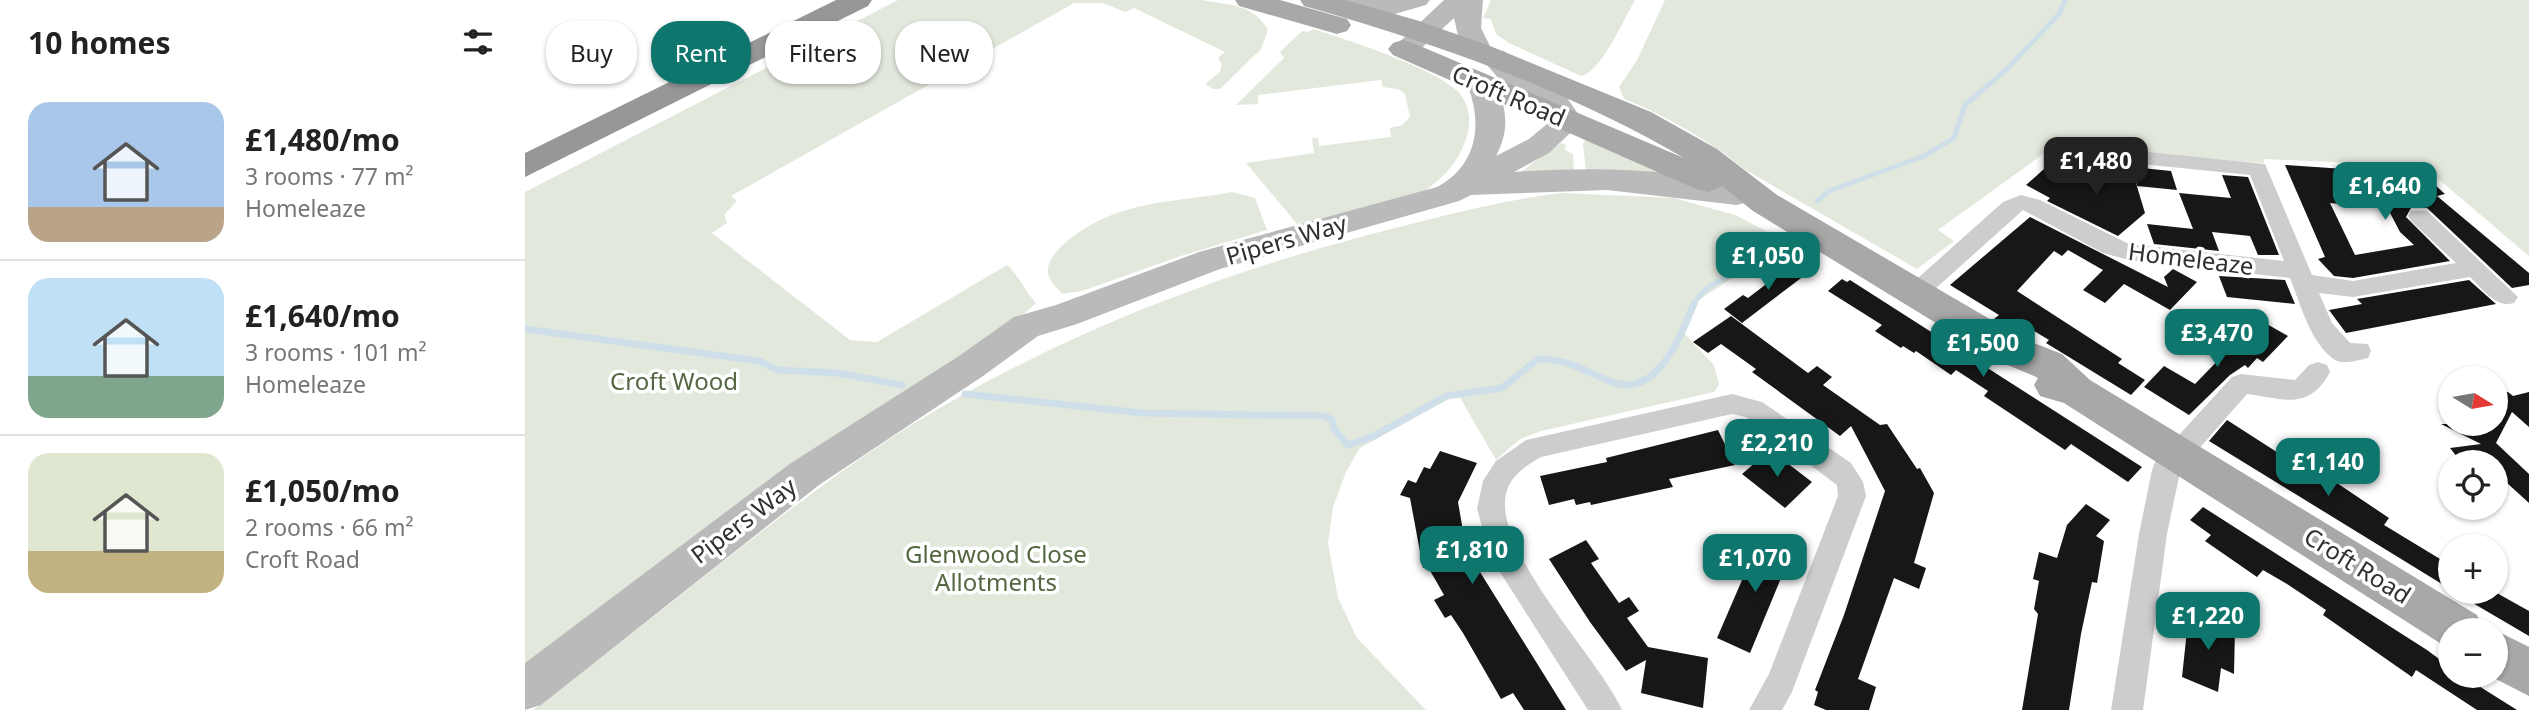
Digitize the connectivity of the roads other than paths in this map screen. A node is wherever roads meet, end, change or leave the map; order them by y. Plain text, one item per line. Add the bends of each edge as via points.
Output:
1 (816, 0) edge
2 (857, 0) edge
3 (1249, 0) edge
4 (1316, 0) edge
5 (1434, 0) edge
6 (1459, 0) edge
7 (1470, 0) edge
8 (1408, 30) edge
9 (1485, 64) junction
10 (1564, 108) junction
11 (525, 142) edge
12 (2148, 159) dead end
13 (525, 166) edge
14 (1460, 189) junction
15 (1751, 199) junction
16 (2419, 216) dead end
17 (2475, 268) junction
18 (2302, 276) junction
19 (1917, 292) junction
20 (2506, 297) dead end
21 (2359, 352) dead end
22 (2318, 372) dead end
23 (2172, 451) junction
24 (2441, 618) edge
25 (2508, 660) edge
26 (2529, 673) edge
27 (525, 690) edge
28 (1606, 710) edge
29 (1765, 710) edge
30 (2127, 710) edge

1 - 11 highway
2 - 13 highway
3 - 8 main road, Croft Road
4 - 8 main road, Croft Road
5 - 8 main road
6 - 8 main road
7 - 9 main road via 1468,33
8 - 9 main road, Croft Road
9 - 10 main road, Croft Road
9 - 14 main road via 1492,135
10 - 14 main road, Pipers Way via 1539,146
10 - 15 main road, Croft Road
12 - 18 street, Homeleaze via 2181,170 2258,169
14 - 15 main road via 1537,179 1602,178 1651,181
14 - 27 main road, Pipers Way via 1191,266 1065,315 1050,330 971,366 805,474
15 - 19 main road, Croft Road
16 - 17 street
17 - 18 street, Homeleaze via 2353,289
17 - 20 street
18 - 19 street, Homeleaze via 2119,250 2021,202 2011,206
18 - 21 street, Homeleaze via 2325,333 2344,353
19 - 23 main road, Croft Road via 2013,351 2022,365 2056,386 2076,391
22 - 23 street via 2301,391 2241,384 2188,443
23 - 24 main road, Croft Road
23 - 30 street via 2153,534
25 - 26 main road
28 - 29 street via 1505,558 1493,534 1489,509 1493,492 1501,473 1535,448 1732,404 1768,417 1842,471 1852,496 1781,682

